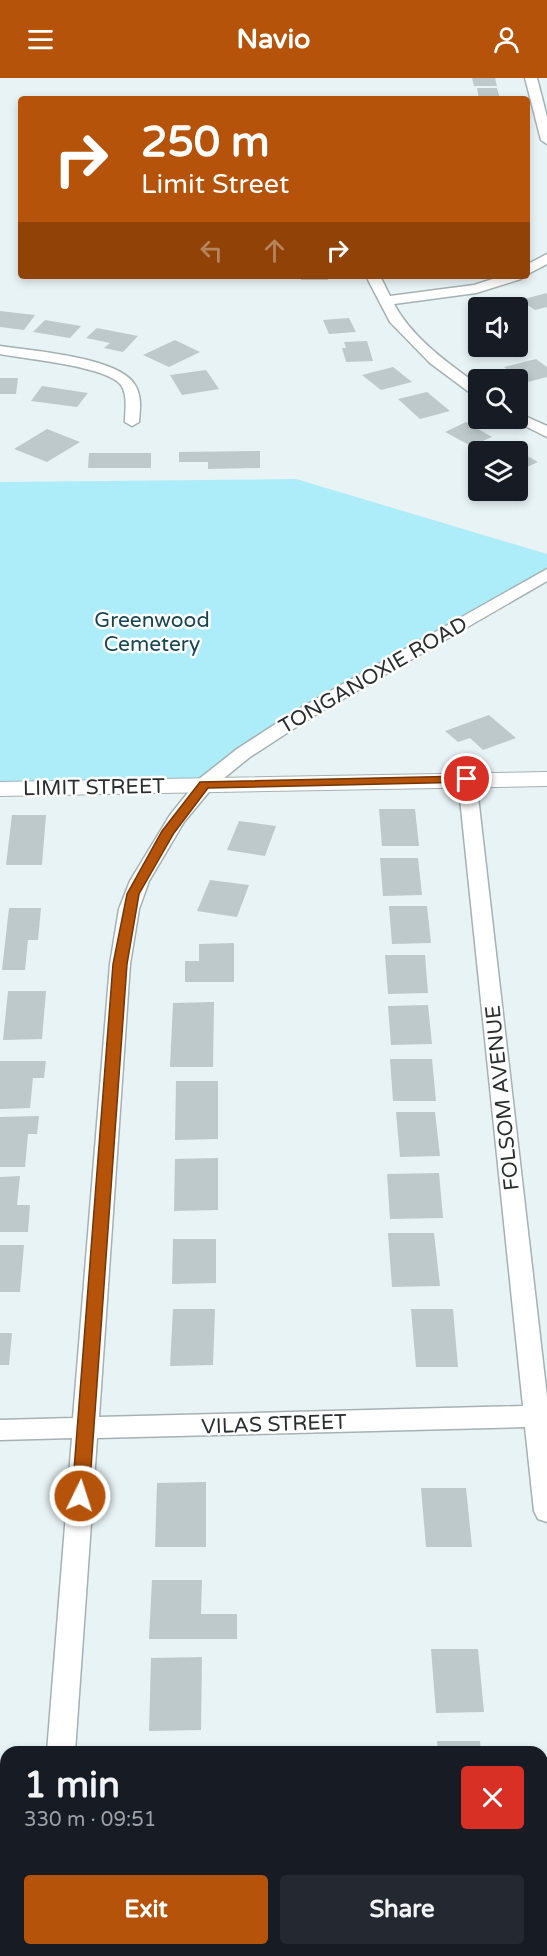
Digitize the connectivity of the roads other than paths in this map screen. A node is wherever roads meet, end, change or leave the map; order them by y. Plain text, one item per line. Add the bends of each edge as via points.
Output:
1 (531, 78) edge
2 (547, 140) edge
3 (547, 258) edge
4 (530, 269) edge
5 (374, 279) edge
6 (507, 279) edge
7 (385, 301) junction
8 (0, 350) edge
9 (468, 385) edge
10 (132, 422) dead end
11 (528, 422) edge
12 (547, 432) edge
13 (547, 574) edge
14 (547, 778) edge
15 (467, 779) junction
16 (205, 784) junction
17 (0, 789) edge
18 (542, 1417) edge
19 (85, 1428) junction
20 (0, 1430) edge
21 (547, 1511) edge
22 (61, 1746) edge

1 - 2 street
3 - 4 street
5 - 7 street
6 - 7 street via 476,289
7 - 9 street via 395,320 419,346
8 - 10 street via 114,372 131,388
11 - 12 street
13 - 16 street, TONGANOXIE ROAD via 304,714
14 - 15 street, LIMIT STREET
15 - 16 street, LIMIT STREET
15 - 18 street, FOLSOM AVENUE
16 - 17 street, LIMIT STREET
16 - 19 street, TONGANOXIE ROAD via 169,831 133,894 120,964
18 - 19 street, VILAS STREET
18 - 21 street, FOLSOM AVENUE
19 - 20 street, VILAS STREET
19 - 22 street, TONGANOXIE ROAD

